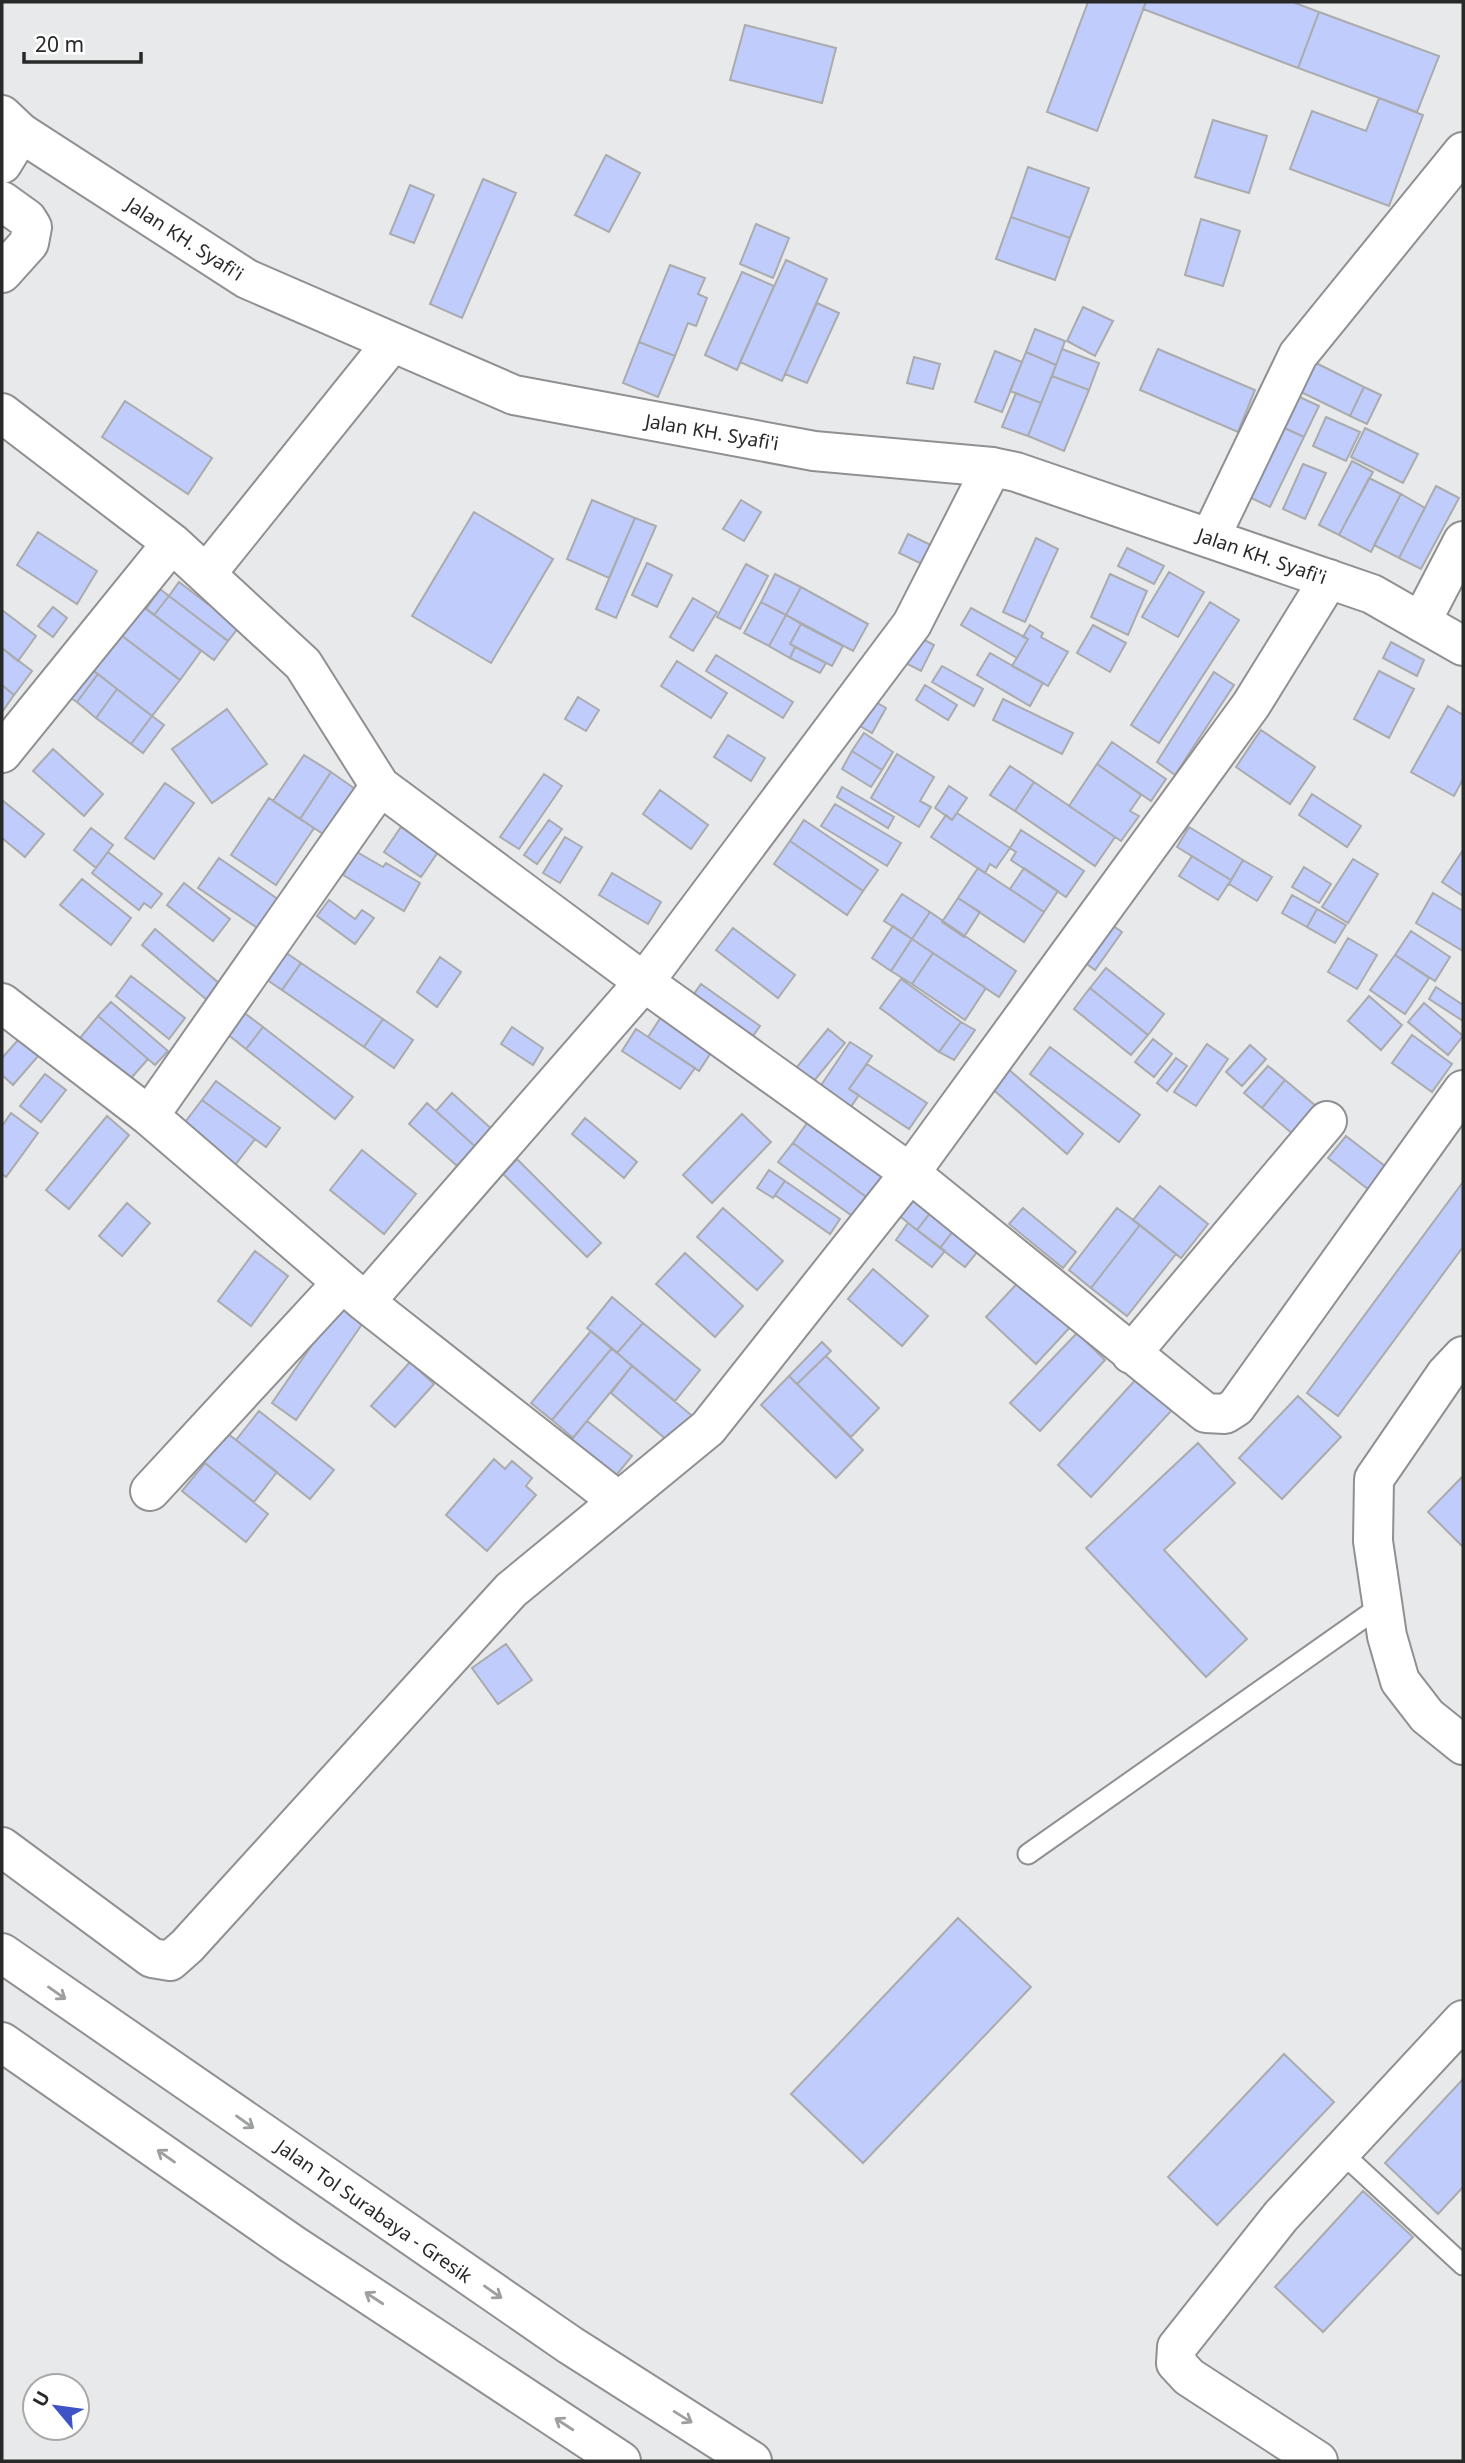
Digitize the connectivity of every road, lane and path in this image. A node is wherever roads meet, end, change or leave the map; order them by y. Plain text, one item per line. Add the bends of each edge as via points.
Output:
1 (8, 137) edge
2 (1463, 152) edge
3 (2, 201) edge
4 (2, 273) edge
5 (391, 344) junction
6 (2, 413) edge
7 (992, 467) junction
8 (1210, 538) junction
9 (1463, 541) edge
10 (172, 542) junction
11 (205, 574) junction
12 (1329, 579) junction
13 (1421, 622) junction
14 (1463, 646) edge
15 (2, 753) edge
16 (380, 786) junction
17 (644, 982) junction
18 (2, 1003) edge
19 (1463, 1090) edge
20 (149, 1116) junction
21 (1327, 1121) dead end
22 (910, 1173) junction
23 (354, 1292) junction
24 (1131, 1354) junction
25 (1463, 1356) edge
26 (150, 1491) dead end
27 (618, 1501) junction
28 (1382, 1605) junction
29 (1463, 1745) edge
30 (2, 1847) edge
31 (1028, 1854) dead end
32 (2, 1953) edge
33 (1463, 2020) edge
34 (2, 2042) edge
35 (1341, 2152) junction
36 (1463, 2265) edge
37 (621, 2461) edge
38 (752, 2461) edge
39 (1318, 2461) edge

1 - 5 main road, Jalan KH. Syafi'i via 247,279
2 - 8 main road via 1298,355
3 - 4 main road via 32,227 29,243
5 - 7 main road, Jalan KH. Syafi'i via 514,395 814,451
5 - 11 main road
6 - 10 main road
7 - 8 main road, Jalan KH. Syafi'i
7 - 17 main road via 912,624
8 - 12 main road, Jalan KH. Syafi'i
9 - 13 main road
10 - 11 main road
10 - 15 main road
11 - 16 main road via 303,664
12 - 13 main road, Jalan KH. Syafi'i via 1372,594
12 - 22 main road via 1251,705
13 - 14 main road, Jalan KH. Syafi'i
16 - 17 main road
16 - 20 main road
17 - 22 main road
17 - 23 main road
18 - 20 main road
19 - 24 main road via 1237,1408 1225,1414 1206,1413
20 - 23 main road
21 - 24 main road
22 - 24 main road
22 - 27 main road via 708,1427
23 - 26 main road
23 - 27 main road
25 - 28 main road via 1374,1479 1373,1541
27 - 30 main road via 511,1590 170,1961 152,1958
28 - 29 main road via 1400,1681 1427,1716
28 - 31 lane
32 -> 38 main road, Jalan Tol Surabaya - Gresik via 569,2345
33 - 35 main road
37 -> 34 main road via 292,2244
35 - 36 lane
35 - 39 main road via 1282,2216 1177,2347 1176,2363 1189,2377

